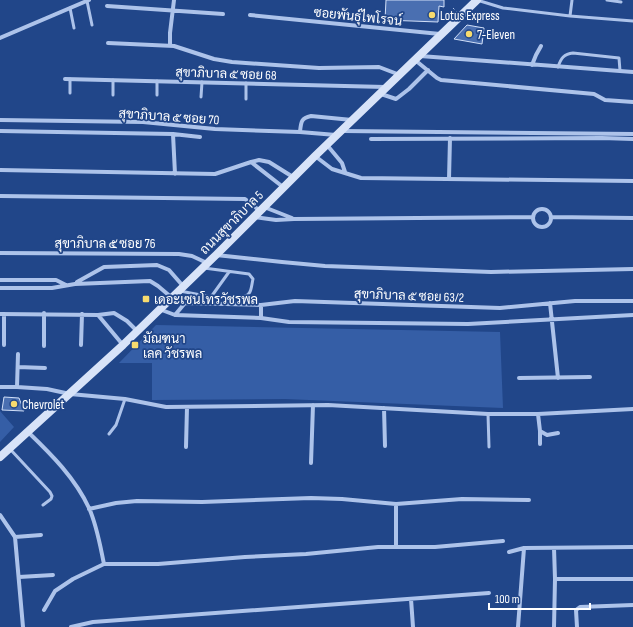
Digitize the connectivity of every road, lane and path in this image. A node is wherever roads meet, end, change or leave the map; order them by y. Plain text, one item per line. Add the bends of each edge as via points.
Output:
1 (88, 0) edge
2 (174, 0) edge
3 (477, 0) edge
4 (572, 0) edge
5 (607, 0) edge
6 (621, 2) dead end
7 (107, 6) dead end
8 (70, 8) junction
9 (453, 8) dead end
10 (174, 11) junction
11 (223, 14) dead end
12 (250, 15) dead end
13 (570, 16) junction
14 (633, 21) edge
15 (467, 22) dead end
16 (92, 25) dead end
17 (74, 28) dead end
18 (441, 34) junction
19 (0, 38) edge
20 (108, 43) dead end
21 (170, 46) junction
22 (541, 46) dead end
23 (417, 58) junction
24 (532, 65) junction
25 (558, 67) junction
26 (428, 70) junction
27 (620, 71) junction
28 (633, 72) edge
29 (400, 75) junction
30 (68, 79) joint
31 (113, 80) junction
32 (157, 81) junction
33 (202, 82) junction
34 (246, 83) junction
35 (387, 87) junction
36 (70, 93) dead end
37 (380, 93) junction
38 (113, 95) dead end
39 (157, 95) dead end
40 (201, 97) dead end
41 (246, 99) dead end
42 (633, 102) edge
43 (0, 120) edge
44 (353, 120) junction
45 (0, 131) edge
46 (300, 132) junction
47 (339, 133) junction
48 (173, 134) junction
49 (633, 134) edge
50 (200, 137) dead end
51 (450, 138) junction
52 (371, 139) dead end
53 (633, 139) edge
54 (327, 144) junction
55 (315, 156) junction
56 (251, 162) junction
57 (0, 170) edge
58 (345, 172) junction
59 (175, 174) junction
60 (293, 177) junction
61 (449, 179) junction
62 (633, 181) edge
63 (283, 187) junction
64 (0, 196) edge
65 (259, 212) junction
66 (533, 217) junction
67 (552, 217) junction
68 (633, 218) edge
69 (294, 219) junction
70 (0, 253) edge
71 (216, 254) junction
72 (205, 265) junction
73 (633, 269) edge
74 (229, 272) junction
75 (0, 280) edge
76 (75, 284) junction
77 (66, 285) junction
78 (0, 288) edge
79 (181, 288) junction
80 (171, 297) junction
81 (211, 297) junction
82 (633, 300) edge
83 (185, 303) junction
84 (550, 303) junction
85 (261, 305) junction
86 (159, 309) junction
87 (2, 314) edge
88 (44, 314) junction
89 (82, 314) junction
90 (98, 315) junction
91 (175, 315) junction
92 (633, 315) edge
93 (261, 318) junction
94 (552, 319) junction
95 (137, 330) junction
96 (4, 344) dead end
97 (81, 345) dead end
98 (123, 345) junction
99 (44, 346) dead end
100 (18, 354) dead end
101 (18, 367) junction
102 (45, 368) dead end
103 (590, 377) dead end
104 (519, 378) dead end
105 (558, 378) junction
106 (0, 387) edge
107 (17, 388) junction
108 (70, 394) junction
109 (126, 400) junction
110 (313, 405) junction
111 (187, 407) junction
112 (384, 408) junction
113 (633, 409) edge
114 (488, 414) junction
115 (538, 414) junction
116 (540, 431) junction
117 (28, 432) junction
118 (558, 433) dead end
119 (110, 434) dead end
120 (540, 444) dead end
121 (385, 446) dead end
122 (489, 446) dead end
123 (186, 447) dead end
124 (10, 448) junction
125 (0, 457) edge
126 (311, 463) dead end
127 (529, 500) dead end
128 (396, 504) junction
129 (43, 506) dead end
130 (89, 509) junction
131 (0, 516) edge
132 (41, 535) dead end
133 (15, 537) junction
134 (503, 541) dead end
135 (396, 546) junction
136 (633, 547) edge
137 (524, 548) junction
138 (554, 548) junction
139 (509, 552) dead end
140 (104, 564) junction
141 (53, 575) dead end
142 (19, 577) junction
143 (633, 578) edge
144 (555, 579) junction
145 (489, 593) dead end
146 (410, 599) junction
147 (633, 605) edge
148 (44, 610) dead end
149 (23, 627) edge
150 (71, 627) edge
151 (413, 627) edge
152 (518, 627) edge
153 (554, 627) edge
154 (577, 627) edge

1 - 8 street
1 - 16 lane
2 - 10 street
3 - 13 lane via 503,8
3 - 18 main road, ถนนสุขาภิบาล 5
4 - 13 lane
5 - 6 lane
7 - 10 street
8 - 17 lane
8 - 19 street
9 - 15 path, bridge
10 - 11 street
10 - 21 street
12 - 18 street, ซอยพันธ์ุไพโรจน์
13 - 14 lane
18 - 23 main road, ถนนสุขาภิบาล 5
20 - 21 street
21 - 29 street via 232,62 319,68 379,67
22 - 24 street
23 - 24 street
23 - 26 street
23 - 29 main road, ถนนสุขาภิบาล 5
24 - 25 street
25 - 27 street
25 - 27 lane via 562,58 573,54 619,58
26 - 37 street via 396,99
26 - 42 street via 442,80 594,94 605,100
27 - 28 street
29 - 35 main road, ถนนสุขาภิบาล 5
30 - 31 street, สุขาภิบาล ๕ ซอย 68
30 - 36 lane
31 - 32 street, สุขาภิบาล ๕ ซอย 68
31 - 38 lane
32 - 33 street, สุขาภิบาล ๕ ซอย 68
32 - 39 lane
33 - 34 street, สุขาภิบาล ๕ ซอย 68
33 - 40 lane
34 - 35 street, สุขาภิบาล ๕ ซอย 68
34 - 41 lane
35 - 37 main road, ถนนสุขาภิบาล 5
37 - 44 main road, ถนนสุขาภิบาล 5
43 - 46 street, สุขาภิบาล ๕ ซอย 70 via 143,122 215,129
44 - 46 street via 311,116 302,121
44 - 47 main road, ถนนสุขาภิบาล 5
45 - 48 street
46 - 47 street, สุขาภิบาล ๕ ซอย 70
47 - 49 street, สุขาภิบาล ๕ ซอย 70
47 - 54 main road, ถนนสุขาภิบาล 5
48 - 50 street
48 - 59 street
51 - 52 street
51 - 53 street
51 - 61 street
54 - 55 main road, ถนนสุขาภิบาล 5
54 - 58 street via 342,163
55 - 58 street via 332,169
55 - 60 main road, ถนนสุขาภิบาล 5
56 - 59 street via 215,174
56 - 60 street via 269,162
56 - 63 street
57 - 59 street
58 - 61 street via 361,178
60 - 63 main road, ถนนสุขาภิบาล 5
61 - 62 street
63 - 65 main road, ถนนสุขาภิบาล 5
64 - 65 street via 245,199
65 - 69 street
65 - 69 street via 276,220
65 - 71 main road, ถนนสุขาภิบาล 5
66 - 67 street via 535,211 544,208
66 - 67 street via 536,225 544,227 549,224
66 - 69 street
67 - 68 street
70 - 72 street, สุขาภิบาล ๕ ซอย 76 via 179,254 192,256
71 - 72 main road, ถนนสุขาภิบาล 5
71 - 73 street via 326,266 491,272
72 - 74 lane
72 - 79 main road, ถนนสุขาภิบาล 5
74 - 81 lane
74 - 81 lane via 249,274 252,277 249,295
75 - 77 street via 56,280
76 - 77 street
76 - 79 street via 104,267 157,265 168,270
76 - 80 street via 150,281
77 - 78 street via 52,288
79 - 80 main road, ถนนสุขาภิบาล 5
79 - 81 lane
80 - 83 street
80 - 86 main road, ถนนสุขาภิบาล 5
82 - 84 street, สุขาภิบาล ๕ ซอย 63/2
83 - 85 street, สุขาภิบาล ๕ ซอย 63/2
83 - 91 street
84 - 85 street, สุขาภิบาล ๕ ซอย 63/2 via 500,308 295,301
84 - 94 street
85 - 93 street
86 - 91 street
86 - 95 main road, ถนนสุขาภิบาล 5
87 - 88 street
87 - 96 street
88 - 89 street
88 - 99 street
89 - 90 street
89 - 97 street
90 - 95 street via 114,313
90 - 98 street
91 - 93 street
92 - 94 street
93 - 94 street via 289,322 468,324
94 - 105 street
95 - 98 main road, ถนนสุขาภิบาล 5
98 - 108 main road, ถนนสุขาภิบาล 5
100 - 101 street
101 - 102 street
101 - 107 street
103 - 105 street
104 - 105 street
106 - 107 street
107 - 108 street via 47,389
108 - 109 street
108 - 117 main road, ถนนสุขาภิบาล 5
109 - 111 street via 156,406
109 - 119 lane
110 - 111 street
110 - 112 street
110 - 126 street
111 - 123 street
112 - 114 street
112 - 121 street
113 - 115 street
114 - 115 street
114 - 122 lane
115 - 116 street
116 - 118 street via 547,435
116 - 120 street
117 - 124 main road, ถนนสุขาภิบาล 5
117 - 130 street via 64,469
124 - 125 main road, ถนนสุขาภิบาล 5
124 - 129 lane via 50,492 51,499
127 - 128 street via 462,499
128 - 130 street via 311,498 202,502 137,501
128 - 135 street
130 - 140 street
131 - 133 street
132 - 133 street
133 - 142 street
134 - 135 street via 436,547
135 - 140 street via 158,564
136 - 138 street
137 - 138 street
137 - 139 street
137 - 152 street
138 - 144 street
140 - 148 street via 55,591
141 - 142 street
142 - 149 street
143 - 144 street
144 - 153 street
145 - 146 street
146 - 150 street via 93,622
146 - 151 street
147 - 154 street via 580,608 576,610

